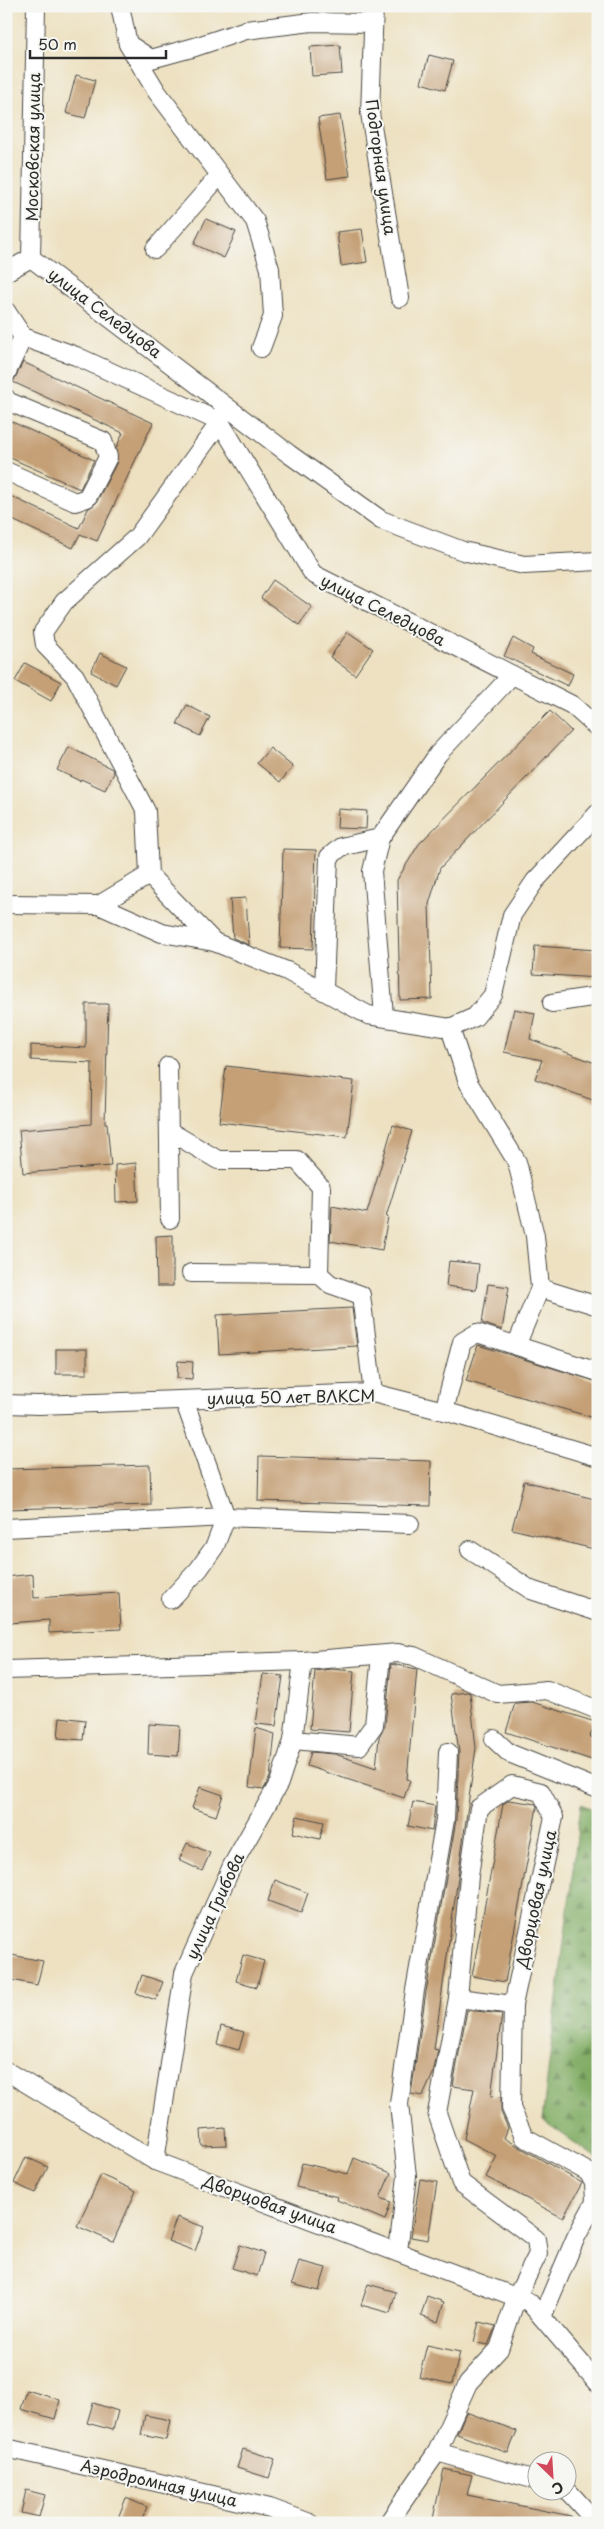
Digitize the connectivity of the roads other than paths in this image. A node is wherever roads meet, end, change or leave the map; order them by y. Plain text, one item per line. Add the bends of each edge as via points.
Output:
1 (36, 6) edge
2 (120, 6) edge
3 (373, 15) edge
4 (128, 44) junction
5 (220, 175) junction
6 (155, 249) dead end
7 (32, 258) junction
8 (6, 272) edge
9 (400, 298) dead end
10 (6, 312) edge
11 (23, 337) junction
12 (261, 348) dead end
13 (6, 374) edge
14 (6, 398) edge
15 (225, 404) junction
16 (220, 422) junction
17 (6, 471) edge
18 (598, 561) edge
19 (512, 674) junction
20 (598, 728) edge
21 (598, 814) edge
22 (380, 838) junction
23 (149, 874) junction
24 (6, 904) edge
25 (99, 905) junction
26 (214, 942) junction
27 (324, 989) junction
28 (598, 996) edge
29 (552, 1003) dead end
30 (384, 1016) junction
31 (450, 1028) junction
32 (168, 1066) dead end
33 (169, 1131) junction
34 (170, 1218) dead end
35 (192, 1273) dead end
36 (319, 1274) junction
37 (540, 1288) junction
38 (598, 1306) edge
39 (516, 1346) junction
40 (598, 1372) edge
41 (373, 1393) junction
42 (184, 1400) junction
43 (6, 1404) edge
44 (444, 1411) junction
45 (598, 1458) edge
46 (226, 1517) junction
47 (410, 1524) dead end
48 (6, 1528) edge
49 (470, 1550) dead end
50 (171, 1599) dead end
51 (598, 1612) edge
52 (381, 1656) junction
53 (303, 1662) junction
54 (6, 1670) edge
55 (598, 1710) edge
56 (494, 1739) dead end
57 (293, 1740) junction
58 (448, 1752) dead end
59 (598, 1789) edge
60 (458, 1998) junction
61 (513, 2005) junction
62 (6, 2071) edge
63 (154, 2161) junction
64 (596, 2182) edge
65 (398, 2252) junction
66 (518, 2296) junction
67 (542, 2317) junction
68 (598, 2383) edge
69 (6, 2448) edge
70 (438, 2452) junction
71 (526, 2477) edge
72 (576, 2501) edge
73 (310, 2523) edge
74 (388, 2523) edge
75 (597, 2523) edge

1 - 7 street, Московская улица
2 - 4 street
3 - 4 street via 246,30 150,59
3 - 9 street, Подгорная улица via 370,114
4 - 5 street via 157,92
5 - 6 street
5 - 12 street via 254,222 270,269 273,316
7 - 8 street, улица Селедцова
7 - 15 street, улица Селедцова
10 - 11 street
11 - 13 street
11 - 16 street via 76,356
14 - 17 street via 103,441 108,457 87,498 75,502
15 - 16 street
15 - 18 street, улица Селедцова via 382,520 463,551 524,565
16 - 19 street, улица Селедцова via 313,574
16 - 23 street via 137,537 64,602 43,632 45,646 75,676 146,811
19 - 20 street, улица Селедцова via 572,705
19 - 22 street via 438,754
21 - 31 street via 535,881 512,915 493,995 475,1017
22 - 27 street via 341,847 329,857
22 - 30 street via 372,871
23 - 25 street
23 - 26 street
24 - 25 street
25 - 26 street via 162,934
26 - 27 street
27 - 30 street via 368,1015
28 - 29 street
30 - 31 street
31 - 37 street via 468,1082 517,1162 535,1236
32 - 33 street
33 - 34 street
33 - 36 street via 218,1160 297,1160 321,1187
35 - 36 street
36 - 41 street via 330,1284 361,1295
37 - 38 street
37 - 39 street
39 - 40 street
39 - 44 street via 477,1333 462,1342
41 - 42 street, улица 50 лет ВЛКСМ
41 - 44 street, улица 50 лет ВЛКСМ
42 - 43 street, улица 50 лет ВЛКСМ
42 - 46 street
44 - 45 street, улица 50 лет ВЛКСМ
46 - 47 street
46 - 48 street
46 - 50 street via 215,1546
49 - 51 street via 531,1590
52 - 53 street
52 - 55 street via 398,1653 414,1656 498,1694 548,1690
52 - 57 street via 374,1726 359,1746
53 - 54 street
53 - 57 street, улица Грибова
56 - 59 street via 509,1753
57 - 63 street, улица Грибова via 279,1783 232,1866 184,1973
58 - 65 street via 445,1820 399,2104 407,2176
60 - 61 street
60 - 61 street, Дворцовая улица via 479,1808 512,1784 541,1792 554,1817
60 - 66 street via 437,2113 461,2183 536,2239 538,2254
61 - 64 street, Дворцовая улица via 512,2108 524,2137 588,2172
62 - 63 street, Дворцовая улица
63 - 65 street, Дворцовая улица
64 - 67 street, Дворцовая улица via 595,2202 576,2237
65 - 66 street, Дворцовая улица
66 - 67 street, Дворцовая улица via 529,2302
66 - 70 street via 499,2349 468,2383
67 - 68 street, Дворцовая улица
69 - 73 street, Аэродромная улица via 270,2508
70 - 71 street
70 - 74 street
72 - 75 street

